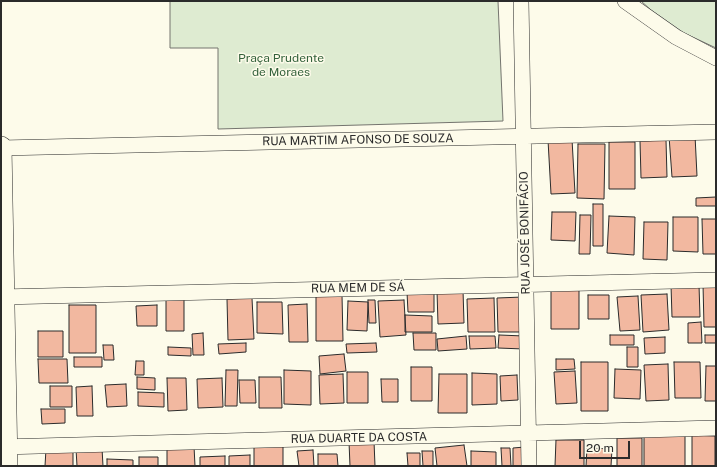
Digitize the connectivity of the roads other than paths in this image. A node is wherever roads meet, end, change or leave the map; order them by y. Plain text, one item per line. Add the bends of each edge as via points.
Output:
1 (521, 1) edge
2 (625, 1) edge
3 (716, 58) edge
4 (716, 132) edge
5 (523, 136) junction
6 (1, 148) edge
7 (716, 280) edge
8 (526, 284) junction
9 (2, 297) edge
10 (716, 428) edge
11 (529, 434) junction
12 (5, 453) edge
13 (529, 466) edge

1 - 5 street, RUA JOSÉ BONIFÁCIO
2 - 3 street via 676,37
4 - 5 street, RUA MARTIM AFONSO DE SOUZA
5 - 6 street, RUA MARTIM AFONSO DE SOUZA
5 - 8 street, RUA JOSÉ BONIFÁCIO
6 - 9 street
7 - 8 street, RUA MEM DE SÁ
8 - 9 street, RUA MEM DE SÁ
8 - 11 street, RUA JOSÉ BONIFÁCIO
9 - 12 street
10 - 11 street, RUA DUARTE DA COSTA
11 - 12 street, RUA DUARTE DA COSTA
11 - 13 street, RUA JOSÉ BONIFÁCIO

